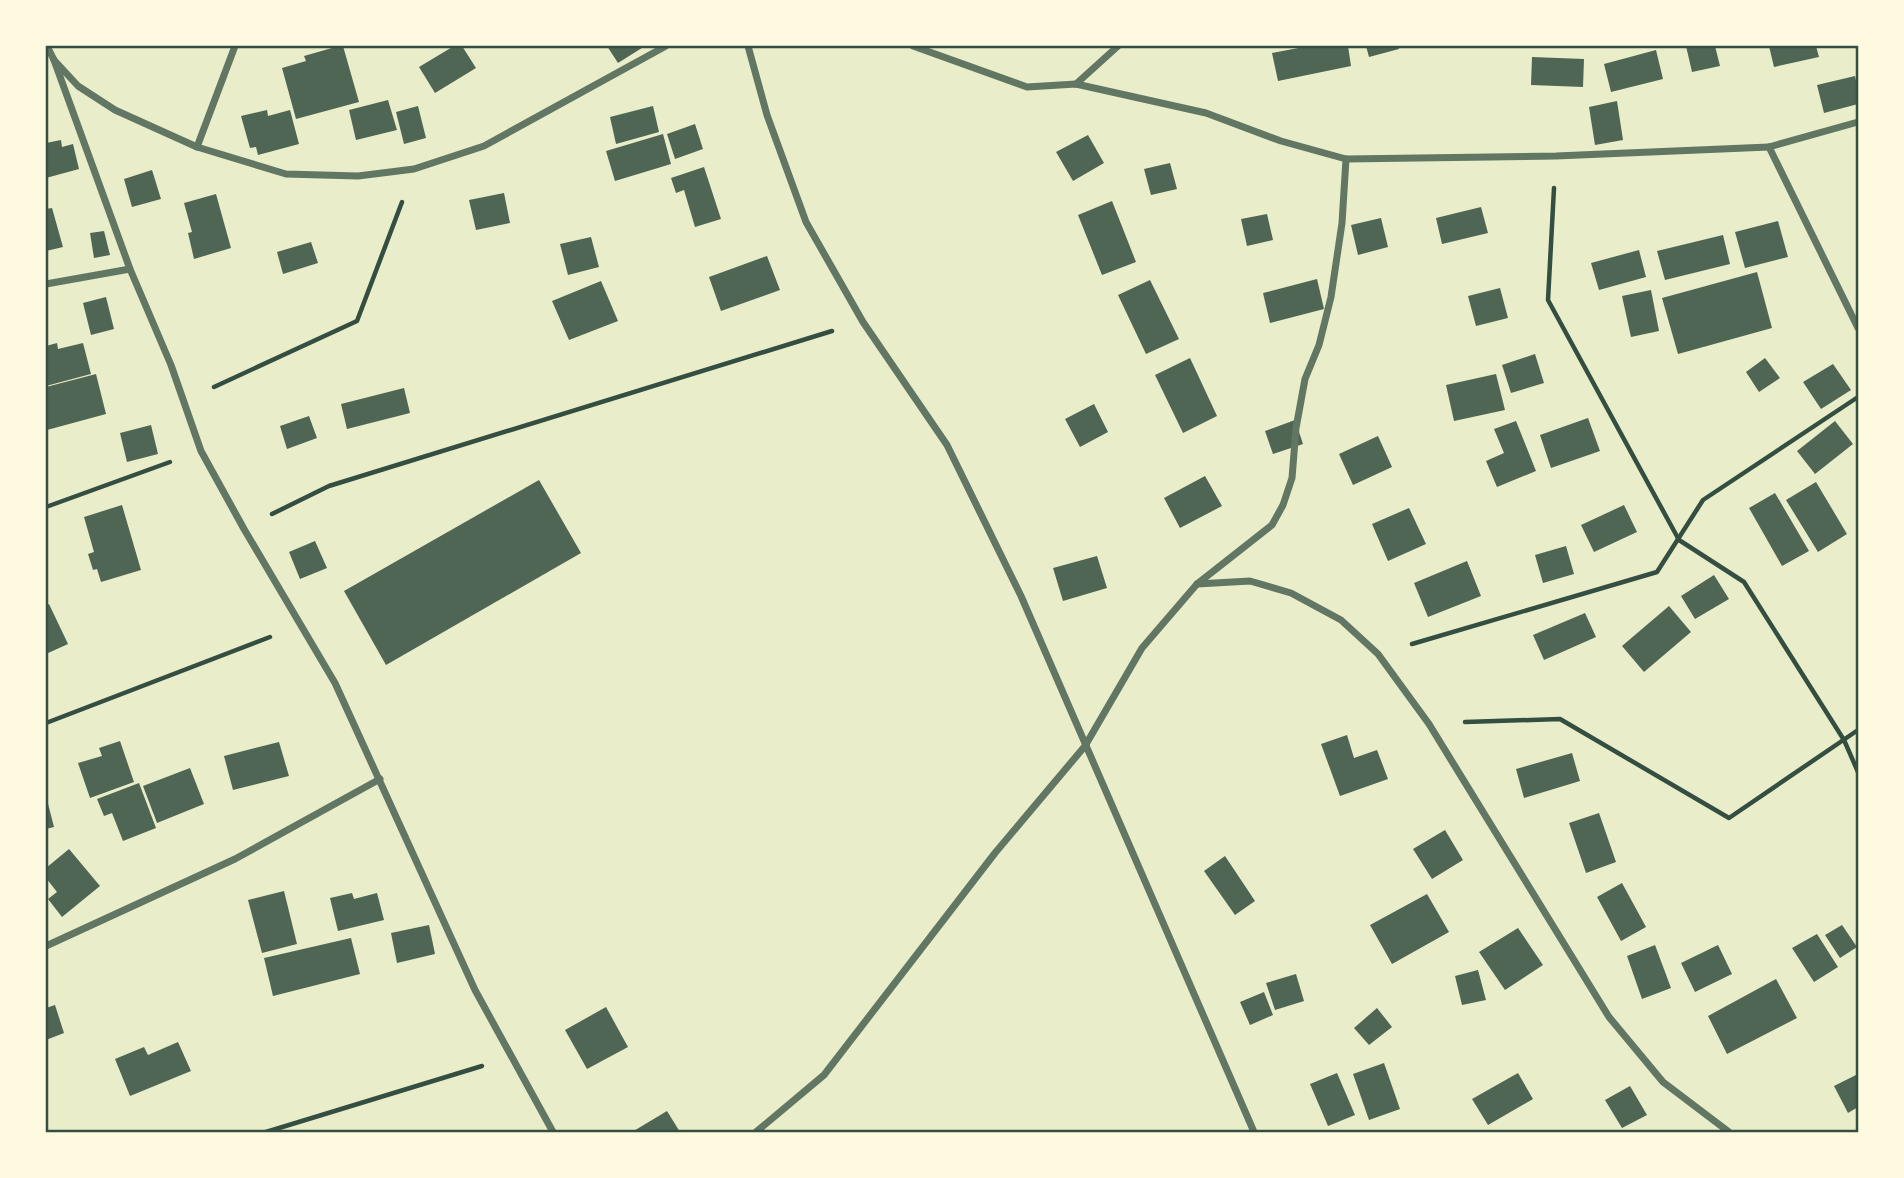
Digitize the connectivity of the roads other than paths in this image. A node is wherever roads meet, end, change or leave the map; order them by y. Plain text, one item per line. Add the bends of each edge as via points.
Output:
1 (47, 46) edge
2 (235, 46) edge
3 (666, 46) edge
4 (748, 46) edge
5 (913, 46) edge
6 (1118, 46) edge
7 (54, 60) junction
8 (1076, 84) junction
9 (1858, 122) edge
10 (197, 147) junction
11 (1769, 147) junction
12 (1346, 159) junction
13 (130, 269) junction
14 (46, 284) edge
15 (1858, 328) edge
16 (1197, 584) junction
17 (1085, 746) junction
18 (380, 779) junction
19 (46, 946) edge
20 (553, 1132) edge
21 (756, 1132) edge
22 (1254, 1132) edge
23 (1729, 1132) edge

1 - 7 street
2 - 10 street
3 - 10 street via 484,146 414,169 358,176 286,174
4 - 17 street via 767,115 806,222 863,322 947,445 1021,596
5 - 8 street via 1027,87
6 - 8 street
7 - 10 street via 78,86 114,110
7 - 13 street
8 - 12 street via 1206,113
9 - 11 street
11 - 12 street
11 - 15 street
12 - 16 street via 1331,297 1306,379 1292,478 1283,505 1272,525
13 - 14 street
13 - 18 street via 201,451 335,683
16 - 17 street via 1142,649
16 - 23 street via 1250,581 1291,593 1341,620 1377,654 1429,723 1609,1017 1663,1082
17 - 21 street via 995,853 824,1075
17 - 22 street
18 - 19 street via 234,859
18 - 20 street via 475,990

